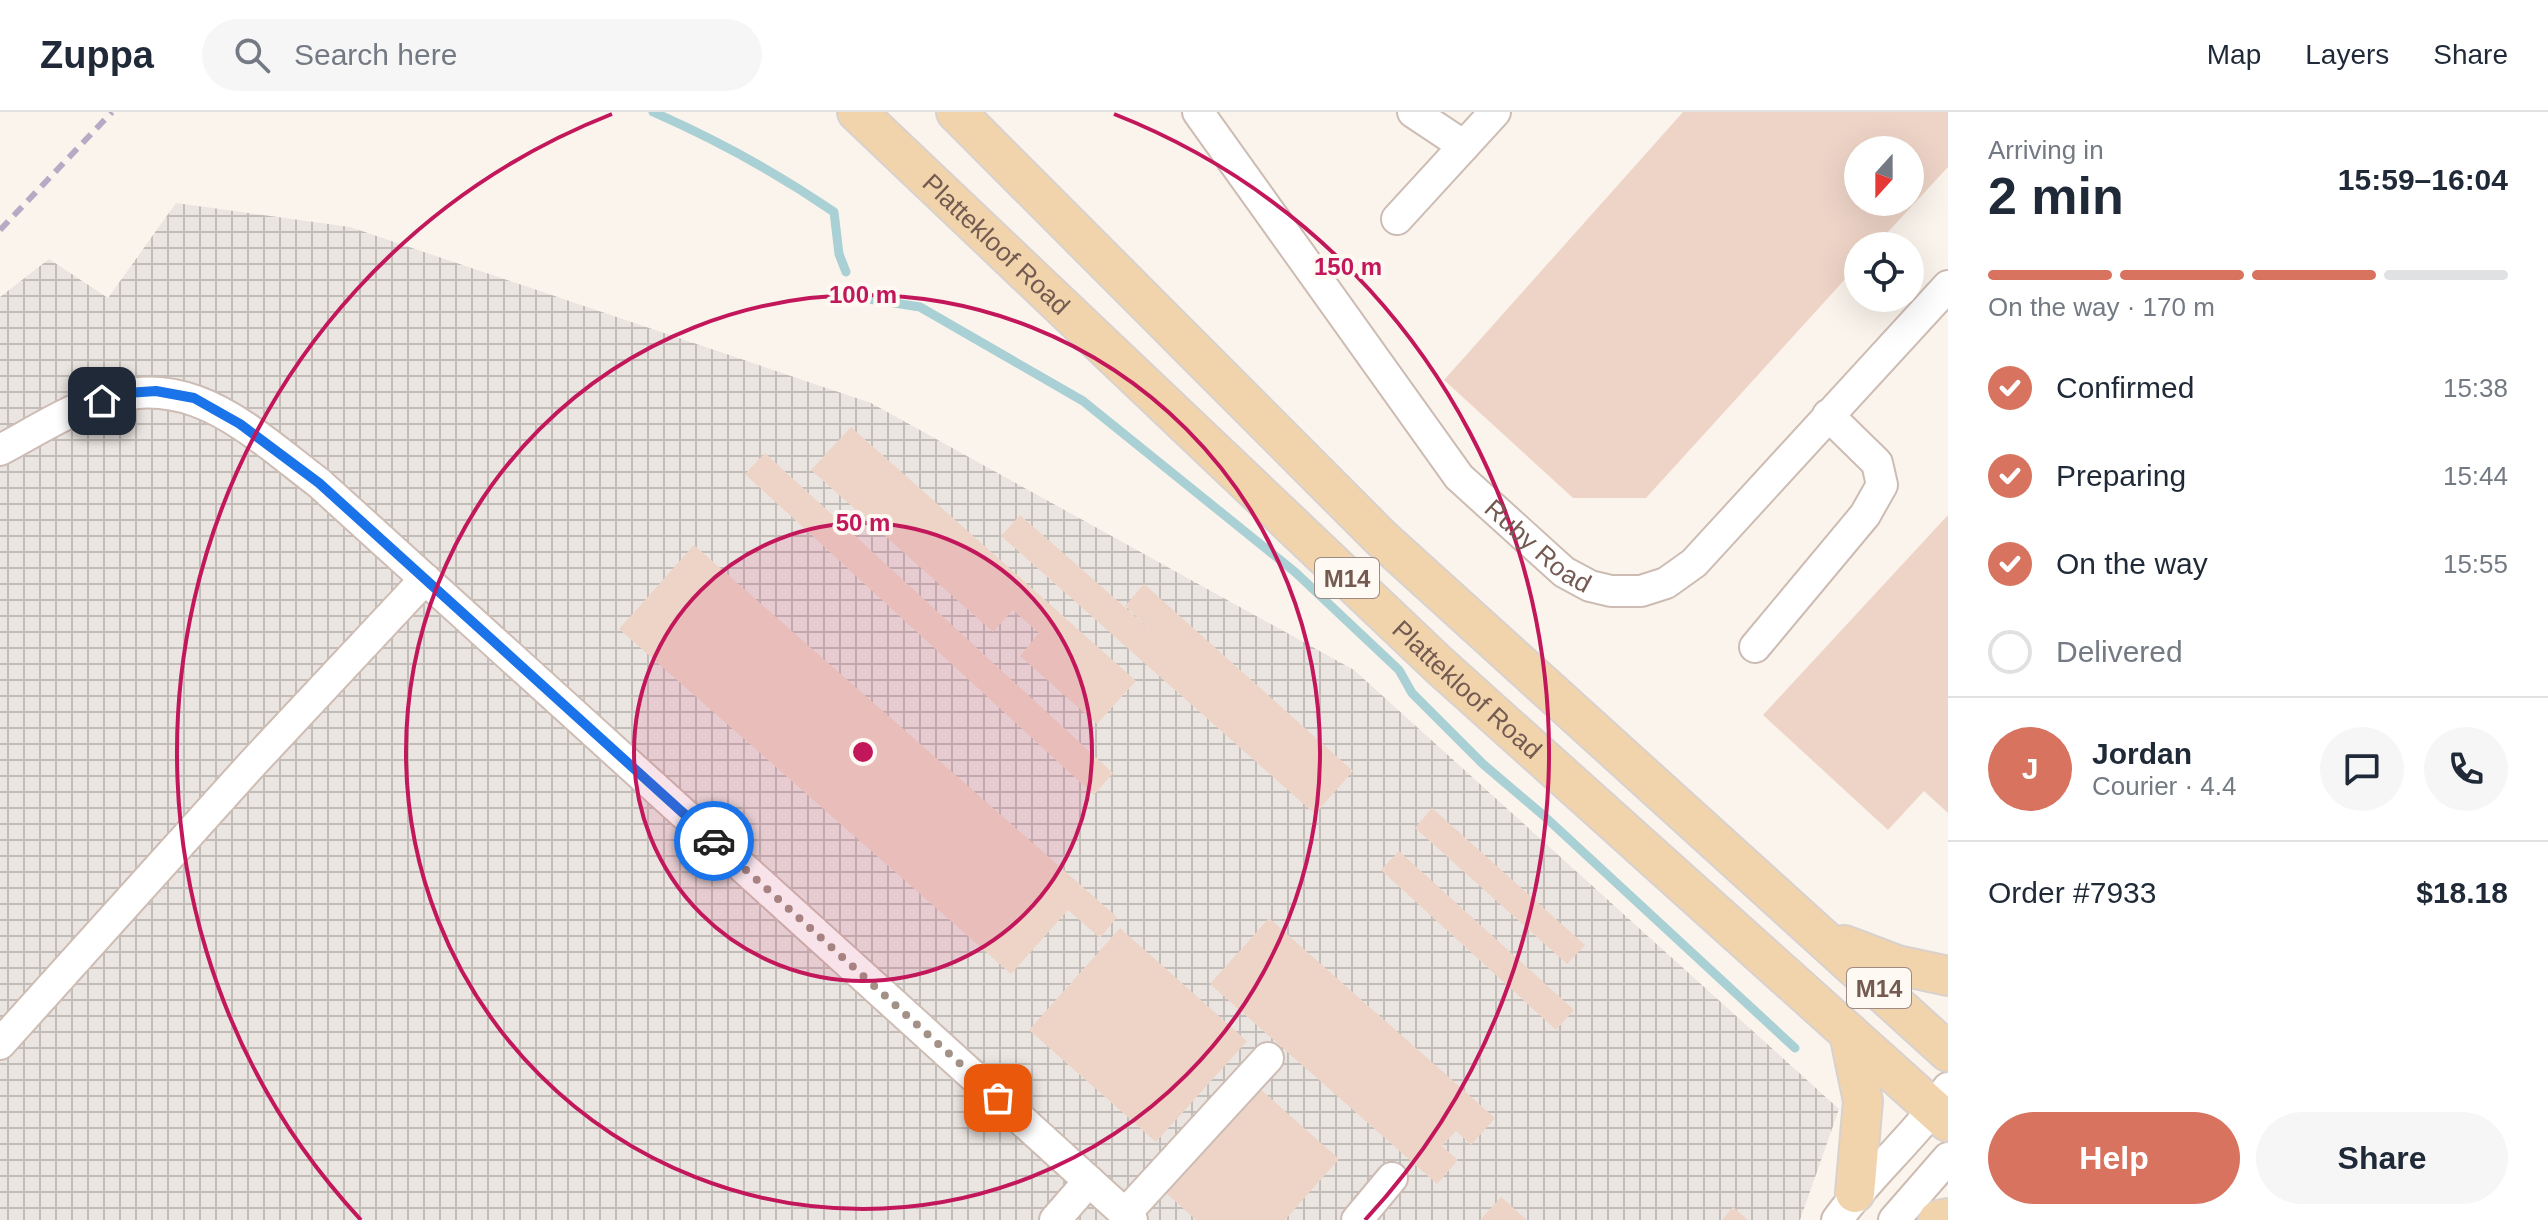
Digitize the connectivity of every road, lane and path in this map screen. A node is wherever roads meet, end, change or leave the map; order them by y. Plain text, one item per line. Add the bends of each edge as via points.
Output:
1 (857, 112) edge
2 (956, 112) edge
3 (1198, 112) edge
4 (1413, 112) edge
5 (1495, 112) edge
6 (1464, 146) junction
7 (1397, 219) dead end
8 (1948, 286) edge
9 (1828, 415) junction
10 (0, 450) edge
11 (425, 579) junction
12 (1755, 647) dead end
13 (1823, 937) junction
14 (1948, 976) edge
15 (1849, 1033) junction
16 (0, 1044) edge
17 (1948, 1052) edge
18 (1268, 1058) dead end
19 (1943, 1107) edge
20 (1948, 1158) edge
21 (1392, 1178) dead end
22 (1089, 1181) junction
23 (1846, 1206) edge
24 (1129, 1217) edge
25 (1948, 1218) edge
26 (1055, 1220) edge
27 (1357, 1220) edge
28 (1894, 1220) edge
29 (1938, 1220) edge

1 - 15 main road, Plattekloof Road / M14 via 1439,665
2 - 13 main road, Plattekloof Road / M14 via 1381,538
3 - 9 street, Ruby Road via 1451,468 1564,572 1590,586 1641,591 1666,583 1694,563
4 - 6 street
5 - 6 street
6 - 7 street
8 - 9 street, Ruby Road
9 - 12 street via 1877,463 1882,485 1877,500
10 - 11 street via 78,409 127,393 156,391 194,398 240,424 319,483
11 - 16 street
11 - 22 street
13 - 14 main road via 1897,965
13 - 17 main road, Plattekloof Road / M14
15 - 19 main road, Plattekloof Road / M14
15 - 23 main road via 1863,1115
18 - 24 street
19 - 23 street
20 - 28 street
21 - 27 street
22 - 24 street
22 - 26 street
25 - 29 main road

